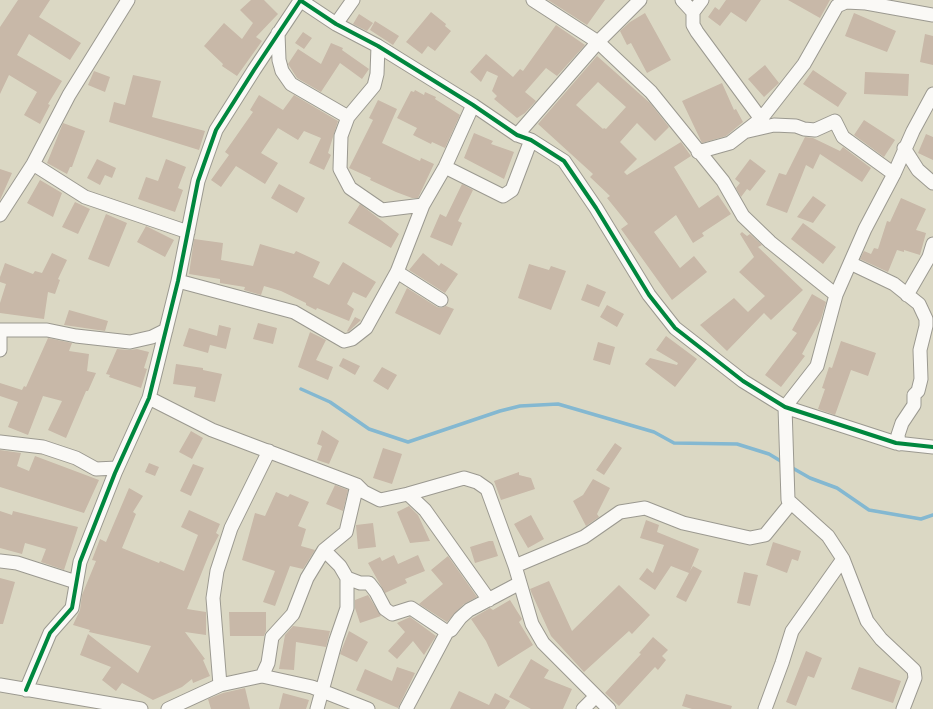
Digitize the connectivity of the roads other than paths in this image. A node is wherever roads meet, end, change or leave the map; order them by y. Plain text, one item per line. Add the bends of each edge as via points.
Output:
1 (128, 0) edge
2 (300, 0) edge
3 (353, 0) edge
4 (533, 0) edge
5 (640, 0) edge
6 (682, 0) edge
7 (702, 0) edge
8 (693, 12) junction
9 (933, 15) edge
10 (336, 24) junction
11 (278, 33) junction
12 (598, 42) junction
13 (378, 46) junction
14 (933, 94) edge
15 (473, 105) junction
16 (348, 117) junction
17 (760, 119) junction
18 (745, 132) junction
19 (517, 135) junction
20 (531, 140) junction
21 (904, 148) junction
22 (698, 152) junction
23 (33, 164) junction
24 (445, 167) junction
25 (894, 174) junction
26 (933, 183) edge
27 (423, 205) junction
28 (0, 215) edge
29 (188, 232) junction
30 (933, 244) edge
31 (850, 263) junction
32 (397, 272) junction
33 (178, 281) junction
34 (836, 295) junction
35 (907, 295) junction
36 (441, 300) dead end
37 (0, 330) edge
38 (166, 330) junction
39 (0, 334) edge
40 (0, 350) edge
41 (149, 398) junction
42 (785, 407) junction
43 (0, 442) edge
44 (899, 444) junction
45 (933, 447) edge
46 (269, 451) junction
47 (117, 468) junction
48 (357, 485) junction
49 (408, 494) junction
50 (791, 503) junction
51 (324, 550) junction
52 (843, 559) junction
53 (0, 561) edge
54 (515, 566) junction
55 (347, 578) junction
56 (76, 582) junction
57 (520, 583) junction
58 (489, 600) junction
59 (446, 632) junction
60 (262, 676) junction
61 (0, 685) edge
62 (220, 685) junction
63 (26, 690) junction
64 (321, 691) junction
65 (596, 696) junction
66 (69, 703) edge
67 (182, 706) edge
68 (140, 709) edge
69 (168, 709) edge
70 (317, 709) edge
71 (368, 709) edge
72 (406, 709) edge
73 (583, 709) edge
74 (609, 709) edge
75 (765, 709) edge
76 (904, 709) edge

1 - 23 street via 69,94
2 - 10 street
2 - 11 street
3 - 10 street
4 - 12 street
5 - 12 street
6 - 8 street
7 - 8 street
8 - 17 street via 693,25 697,32
9 - 17 street via 866,3 846,2 837,6 804,64
10 - 13 street
11 - 16 street via 282,72 291,84
11 - 29 street via 216,130 198,181
12 - 19 street
12 - 22 street via 651,92
13 - 15 street
13 - 16 street via 374,86
14 - 21 street
15 - 19 street
15 - 24 street
16 - 27 street via 341,136 340,169 350,188 382,210
17 - 18 street
18 - 22 street via 730,143
18 - 25 street via 774,125 815,130 835,121 843,137
19 - 20 street
20 - 24 street via 512,190 503,196
20 - 42 street via 564,161 649,295 675,328 743,381
21 - 25 street
21 - 26 street via 918,170
22 - 34 street via 723,181 743,216 770,242
23 - 28 street
23 - 29 street via 85,197
24 - 27 street
25 - 31 street
27 - 32 street
29 - 33 street
30 - 35 street
31 - 34 street
31 - 35 street via 894,284
32 - 33 street via 366,328 352,339 344,341 294,312
32 - 36 street
33 - 38 street
34 - 42 street via 817,366
35 - 44 street via 919,304 926,318 926,326 920,350 921,380 914,395 914,405 902,423 898,435
37 - 38 street via 47,330 130,342 152,337
38 - 41 street
39 - 40 street
41 - 46 street via 212,430
41 - 47 street
42 - 44 street
42 - 50 street via 787,484 788,500
43 - 47 street via 43,447 76,458 96,469
44 - 45 street
46 - 48 street
46 - 62 street via 231,528 217,571 213,598
47 - 56 street via 80,562
48 - 49 street via 364,492 380,500
48 - 51 street via 346,532
49 - 54 street via 464,478 477,482 487,489
49 - 58 street via 425,510
50 - 52 street via 828,536
50 - 54 street via 765,536 750,538 683,523 645,508 620,512 584,537
51 - 55 street via 340,566
51 - 60 street via 307,578 293,614 272,636 268,663
52 - 75 street via 792,631
52 - 76 street via 867,621 914,670 915,678
53 - 56 street via 16,563
54 - 57 street
55 - 59 street via 369,583 385,609 392,614 411,608
55 - 64 street via 347,608
56 - 63 street via 72,608 50,633
57 - 58 street
57 - 65 street via 532,624 543,643
58 - 59 street via 469,610 451,630
59 - 72 street
60 - 62 street
60 - 64 street via 282,679
61 - 63 street
62 - 67 street
63 - 66 street
64 - 70 street
64 - 71 street
65 - 73 street
65 - 74 street
66 - 68 street
67 - 69 street

